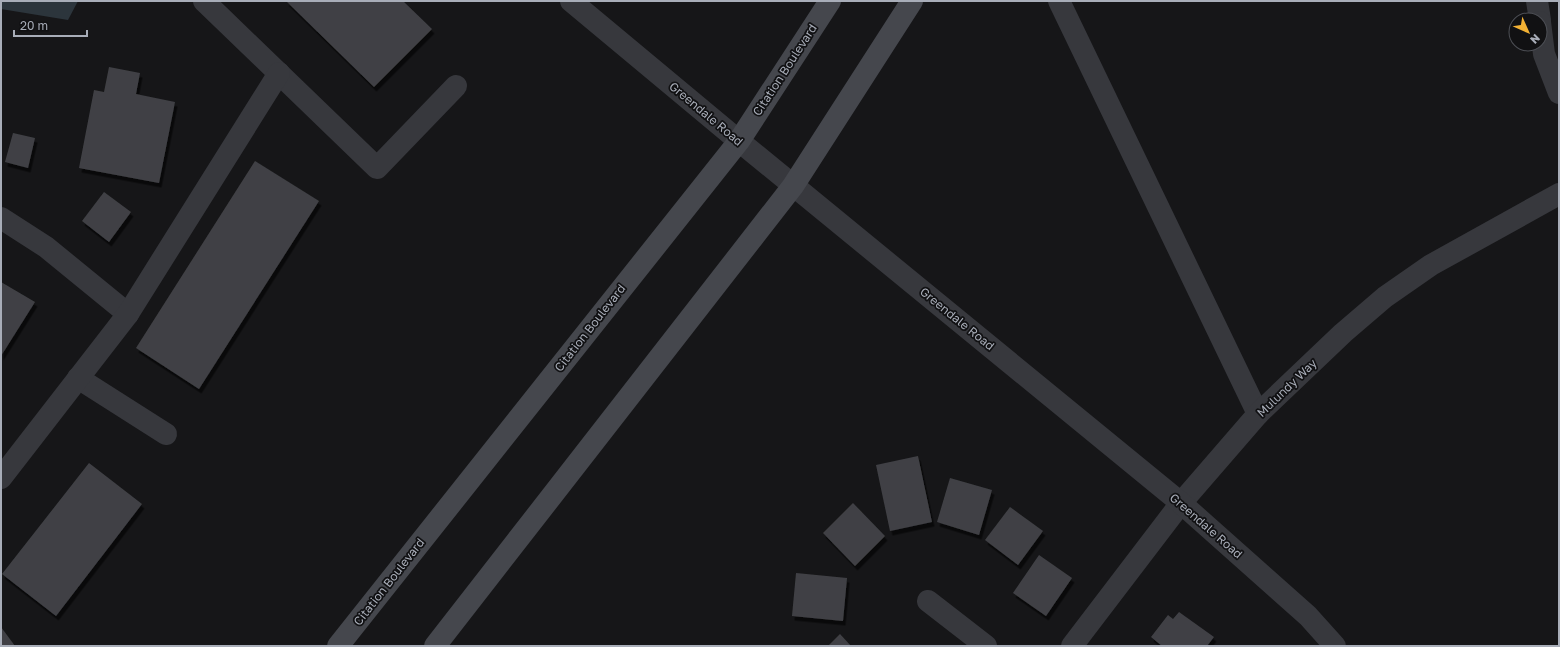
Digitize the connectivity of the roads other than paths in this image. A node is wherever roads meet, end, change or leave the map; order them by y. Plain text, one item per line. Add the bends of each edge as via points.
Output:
1 (204, 1) edge
2 (571, 1) edge
3 (830, 1) edge
4 (912, 1) edge
5 (1059, 1) edge
6 (1537, 1) edge
7 (1539, 12) edge
8 (1544, 52) edge
9 (279, 74) junction
10 (456, 86) dead end
11 (1559, 93) edge
12 (739, 141) junction
13 (793, 186) junction
14 (1559, 194) edge
15 (1, 218) edge
16 (128, 314) junction
17 (78, 378) junction
18 (1258, 414) junction
19 (166, 434) dead end
20 (1, 478) edge
21 (1181, 503) junction
22 (928, 601) dead end
23 (338, 646) edge
24 (435, 646) edge
25 (986, 646) edge
26 (1072, 646) edge
27 (1335, 646) edge

1 - 9 street
2 - 12 street, Greendale Road
3 - 12 main road, Citation Boulevard
4 - 13 main road
5 - 18 street
6 - 7 street
8 - 11 street
9 - 10 street via 376,168
9 - 16 street
12 - 13 street, Greendale Road
12 - 23 main road, Citation Boulevard
13 - 21 street, Greendale Road
13 - 24 main road
14 - 18 street, Mulundy Way via 1431,265 1385,297
15 - 16 street via 46,247
16 - 17 street
17 - 19 street
17 - 20 street
18 - 21 street, Mulundy Way
21 - 26 street, Mulundy Way
21 - 27 street, Greendale Road via 1308,616
22 - 25 street

